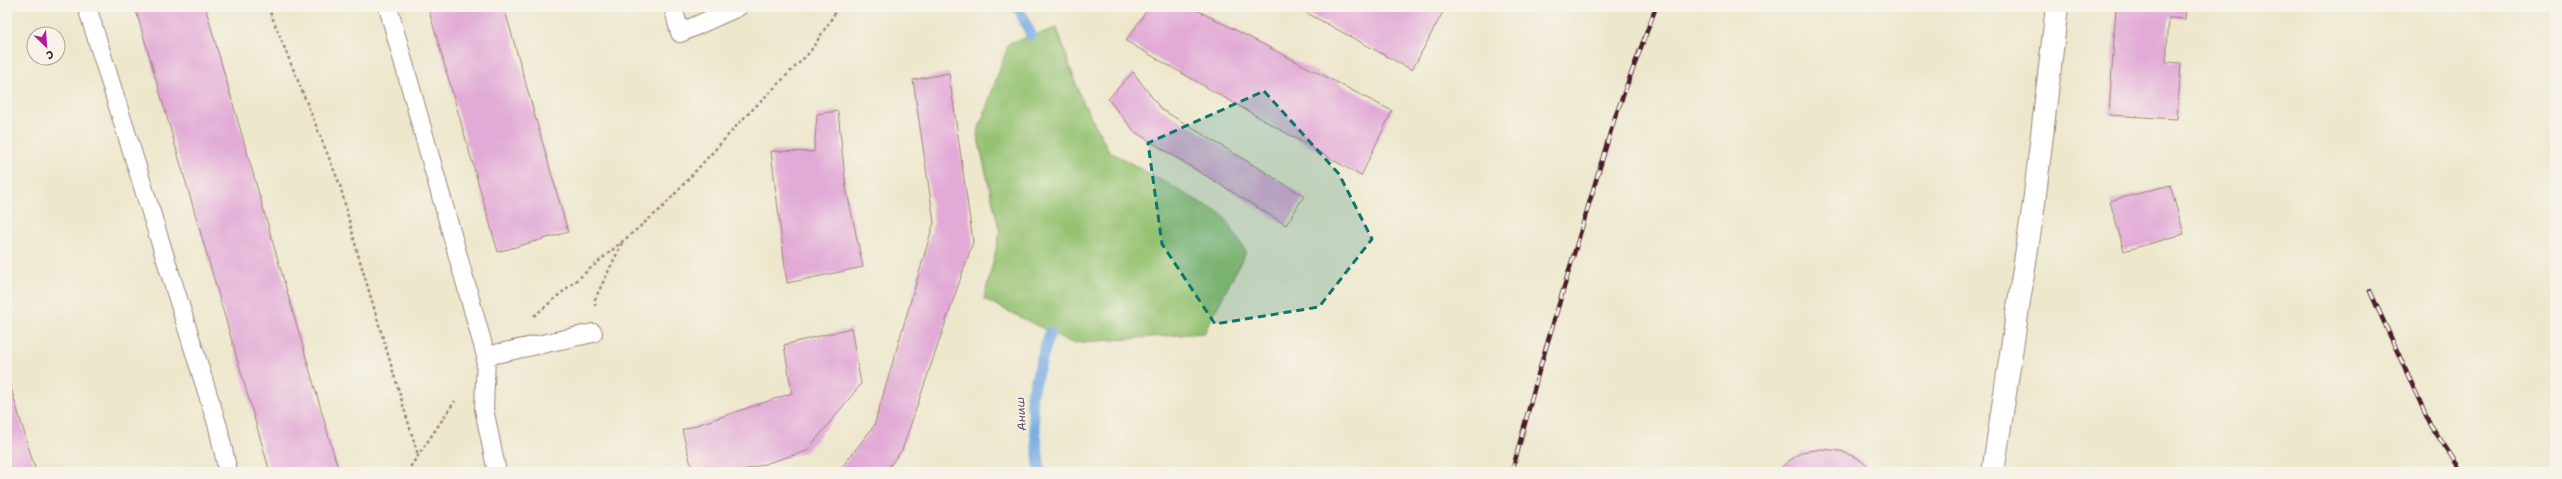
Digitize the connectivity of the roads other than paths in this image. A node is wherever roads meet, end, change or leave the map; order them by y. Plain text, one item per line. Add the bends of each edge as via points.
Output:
1 (87, 7) edge
2 (388, 7) edge
3 (673, 7) edge
4 (738, 7) edge
5 (2057, 7) edge
6 (593, 332) road end
7 (486, 356) junction
8 (228, 472) edge
9 (497, 472) edge
10 (1993, 472) edge

1 - 8 lane via 218,427
2 - 7 lane
3 - 4 lane via 680,33
5 - 10 street via 2034,203
6 - 7 lane
7 - 9 lane via 484,409

